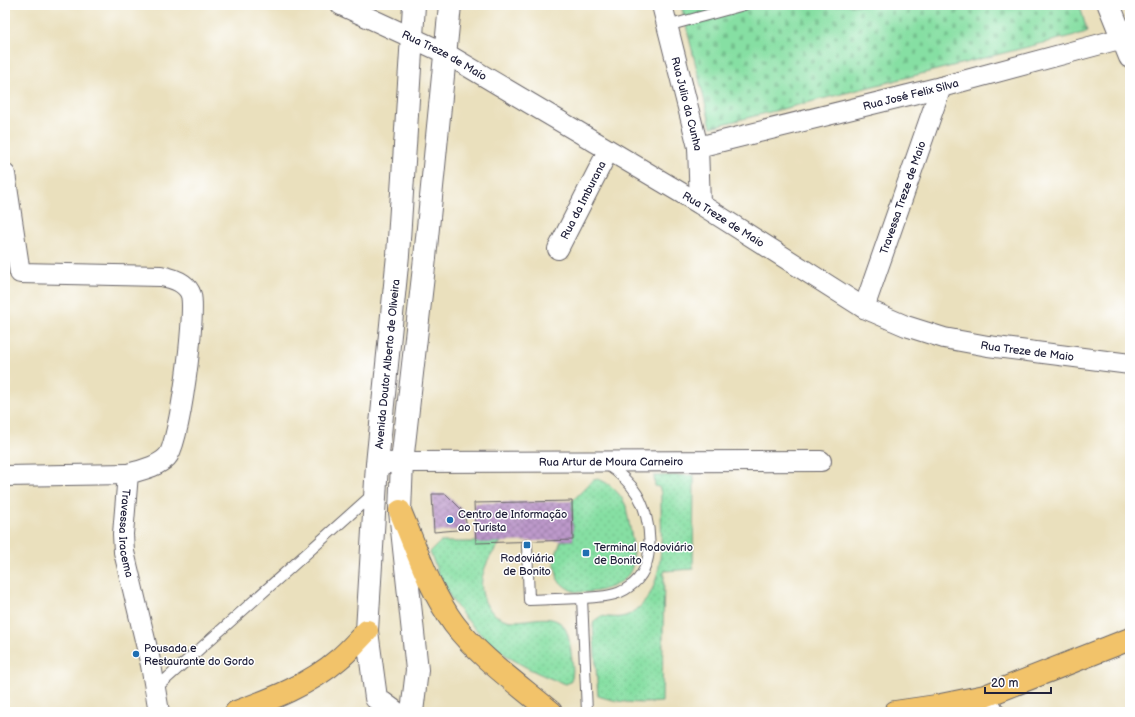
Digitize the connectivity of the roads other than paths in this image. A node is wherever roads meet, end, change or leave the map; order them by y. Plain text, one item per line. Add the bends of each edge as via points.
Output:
1 (341, 5) edge
2 (414, 5) edge
3 (450, 5) edge
4 (662, 5) edge
5 (744, 5) edge
6 (1109, 5) edge
7 (667, 26) junction
8 (411, 37) junction
9 (1126, 48) edge
10 (445, 53) junction
11 (942, 87) junction
12 (698, 147) junction
13 (608, 151) junction
14 (5, 174) edge
15 (700, 204) junction
16 (558, 249) dead end
17 (398, 255) junction
18 (425, 258) junction
19 (12, 273) edge
20 (864, 308) junction
21 (1130, 364) edge
22 (821, 461) dead end
23 (402, 462) junction
24 (602, 462) junction
25 (376, 464) junction
26 (128, 474) junction
27 (5, 476) edge
28 (375, 493) junction
29 (400, 511) junction
30 (527, 545) dead end
31 (582, 598) junction
32 (367, 631) junction
33 (1130, 639) edge
34 (155, 689) junction
35 (990, 704) edge
36 (159, 712) edge
37 (236, 712) edge
38 (395, 712) edge
39 (412, 712) edge
40 (551, 712) edge
41 (587, 712) edge
42 (895, 712) edge

1 - 8 street, Rua Treze de Maio
2 - 8 street, Avenida Doutor Alberto de Oliveira
3 - 10 street
4 - 7 street, Rua Julio da Cunha
5 - 7 lane
6 - 9 street
7 - 12 street, Rua Julio da Cunha
8 - 10 street, Rua Treze de Maio
8 - 17 street, Avenida Doutor Alberto de Oliveira
9 - 11 street, Rua José Felix Silva
10 - 13 street, Rua Treze de Maio
10 - 18 street
11 - 12 street, Rua José Felix Silva
11 - 20 street, Travessa Treze de Maio
12 - 15 street, Rua Julio da Cunha
13 - 15 street, Rua Treze de Maio
13 - 16 street, Rua da Imburana
14 - 19 street
15 - 20 street, Rua Treze de Maio
17 - 18 street
17 - 25 street, Avenida Doutor Alberto de Oliveira
18 - 23 street
19 - 26 street, Travessa Iracema via 161,276 184,284 191,294 189,348 174,444 168,457
20 - 21 street, Rua Treze de Maio via 906,326 944,338
22 - 24 street, Rua Artur de Moura Carneiro
23 - 24 street, Rua Artur de Moura Carneiro
23 - 25 street, Rua Artur de Moura Carneiro
23 - 29 street
24 - 31 lane via 623,477 637,494 649,531 648,549 639,578 630,587 605,596
25 - 28 street, Avenida Doutor Alberto de Oliveira
26 - 27 street
26 - 34 street, Travessa Iracema via 124,552
28 - 32 street, Avenida Doutor Alberto de Oliveira
28 - 34 lane
29 - 39 street via 417,670
29 - 40 main road via 434,588 454,622 471,644
30 - 31 lane via 529,600
31 - 41 lane
32 - 37 main road via 339,659 308,681 277,697
32 - 38 street, Avenida Doutor Alberto de Oliveira via 376,698
33 - 35 main road
34 - 36 street, Travessa Iracema
35 - 42 main road via 936,706

